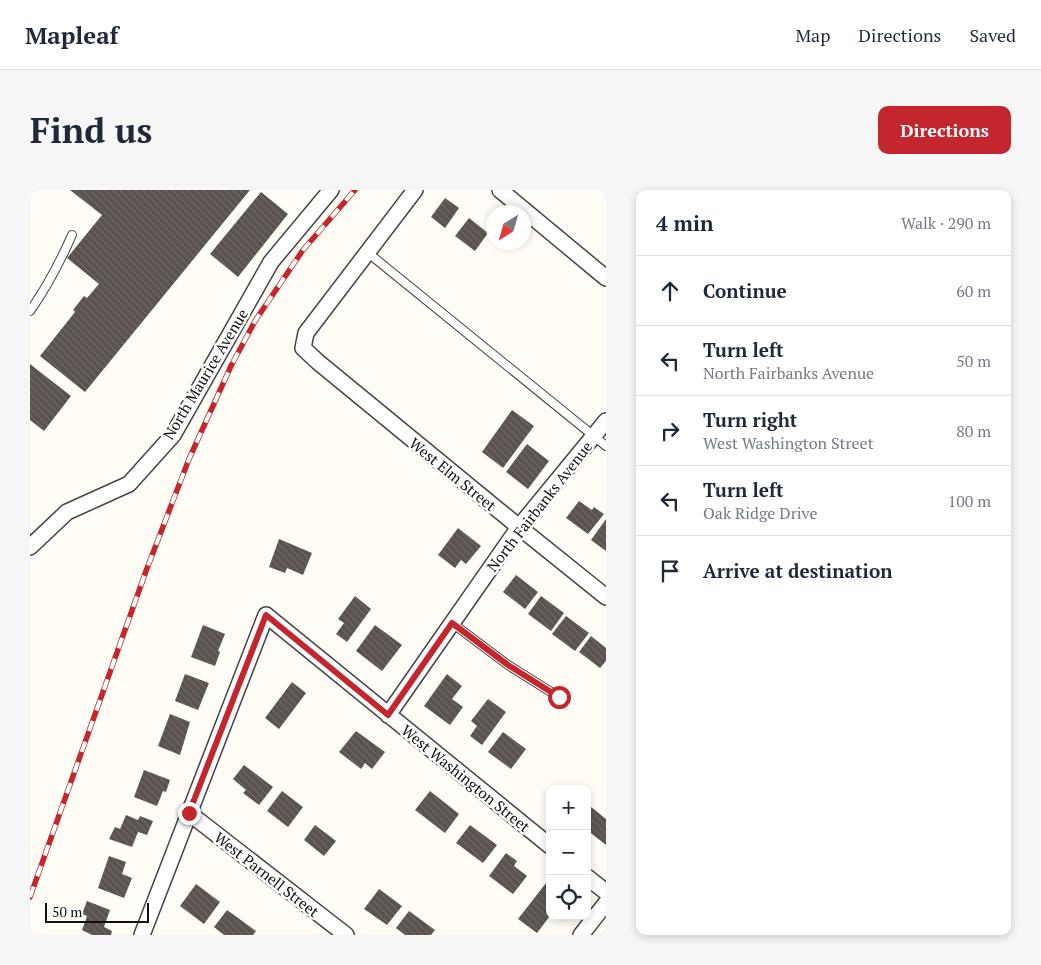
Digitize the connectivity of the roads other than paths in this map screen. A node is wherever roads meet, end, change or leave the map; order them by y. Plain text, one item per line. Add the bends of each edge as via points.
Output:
1 (331, 190) edge
2 (415, 190) edge
3 (500, 190) edge
4 (72, 234) dead end
5 (367, 252) junction
6 (606, 278) edge
7 (30, 311) edge
8 (606, 421) edge
9 (594, 436) junction
10 (606, 446) edge
11 (519, 527) junction
12 (30, 547) edge
13 (606, 597) edge
14 (452, 623) junction
15 (559, 697) dead end
16 (388, 715) junction
17 (189, 813) junction
18 (546, 843) edge
19 (591, 880) edge
20 (606, 892) edge
21 (606, 903) edge
22 (601, 922) edge
23 (142, 935) edge
24 (346, 935) edge
25 (581, 935) edge

1 - 12 street, North Maurice Avenue via 271,262 172,435 129,484 67,512
2 - 5 street
3 - 6 street
4 - 7 lane via 61,261
5 - 9 lane
5 - 11 street, West Elm Street via 306,333 303,348
8 - 9 street, North Fairbanks Avenue
9 - 10 lane
9 - 11 street, North Fairbanks Avenue
11 - 13 street, West Elm Street
11 - 14 street, North Fairbanks Avenue
14 - 15 lane via 508,665
14 - 16 street, North Fairbanks Avenue
16 - 17 street, West Washington Street via 266,615
16 - 18 street, West Washington Street
17 - 23 street
17 - 24 street, West Parnell Street
19 - 20 street
21 - 22 street
22 - 25 street

